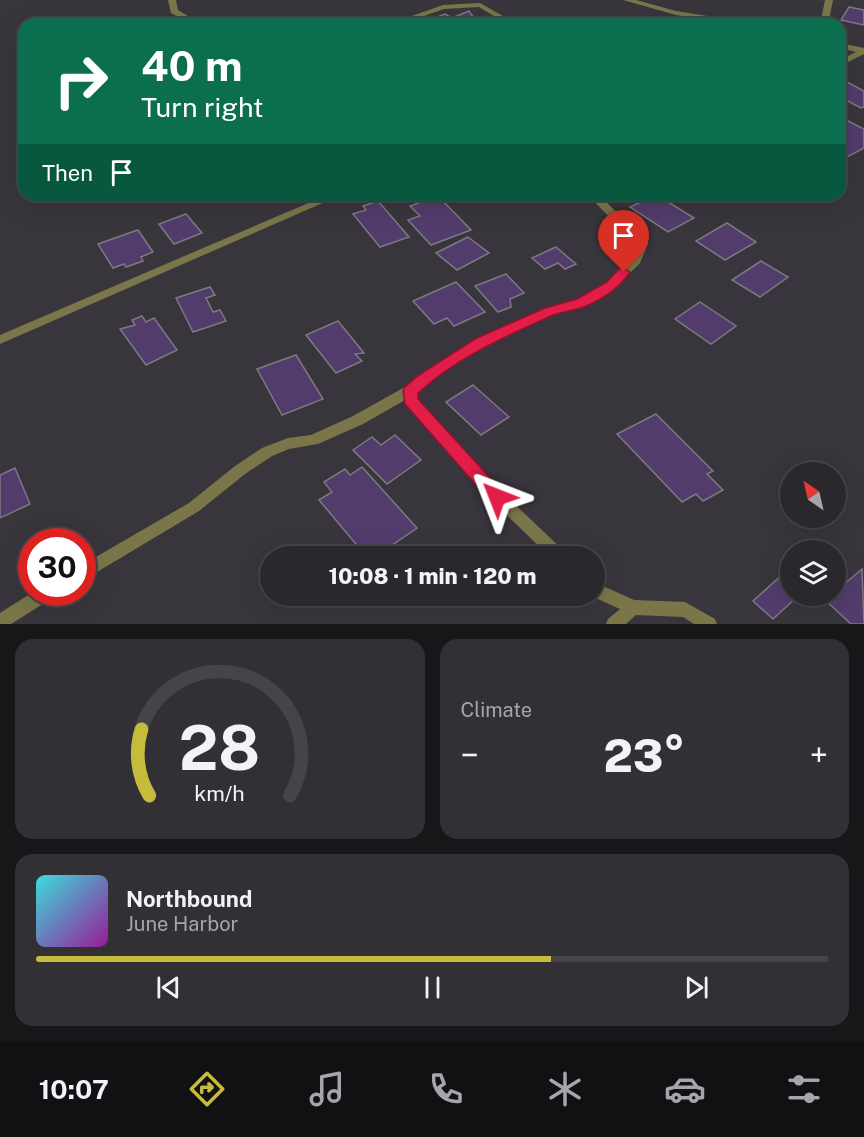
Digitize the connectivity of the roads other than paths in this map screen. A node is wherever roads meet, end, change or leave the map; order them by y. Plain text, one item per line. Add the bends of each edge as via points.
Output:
1 (172, 0) edge
2 (627, 0) edge
3 (829, 0) edge
4 (187, 18) edge
5 (411, 18) edge
6 (503, 18) edge
7 (707, 18) edge
8 (827, 18) edge
9 (846, 46) edge
10 (864, 51) edge
11 (846, 60) edge
12 (322, 201) edge
13 (599, 201) edge
14 (0, 340) edge
15 (410, 391) junction
16 (549, 546) edge
17 (96, 566) edge
18 (605, 594) edge
19 (26, 606) edge
20 (633, 607) junction
21 (0, 622) edge
22 (614, 624) edge
23 (709, 624) edge

1 - 4 street via 174,10
2 - 7 street
3 - 8 street
5 - 6 street via 443,7 480,5
9 - 10 street
10 - 11 street
12 - 14 street
13 - 15 street via 642,244 636,260 611,285 581,303 550,311 480,342
15 - 16 street via 411,400 482,482
15 - 17 street via 322,436 267,452 194,507
18 - 20 street
19 - 21 street
20 - 22 street
20 - 23 street via 685,610

